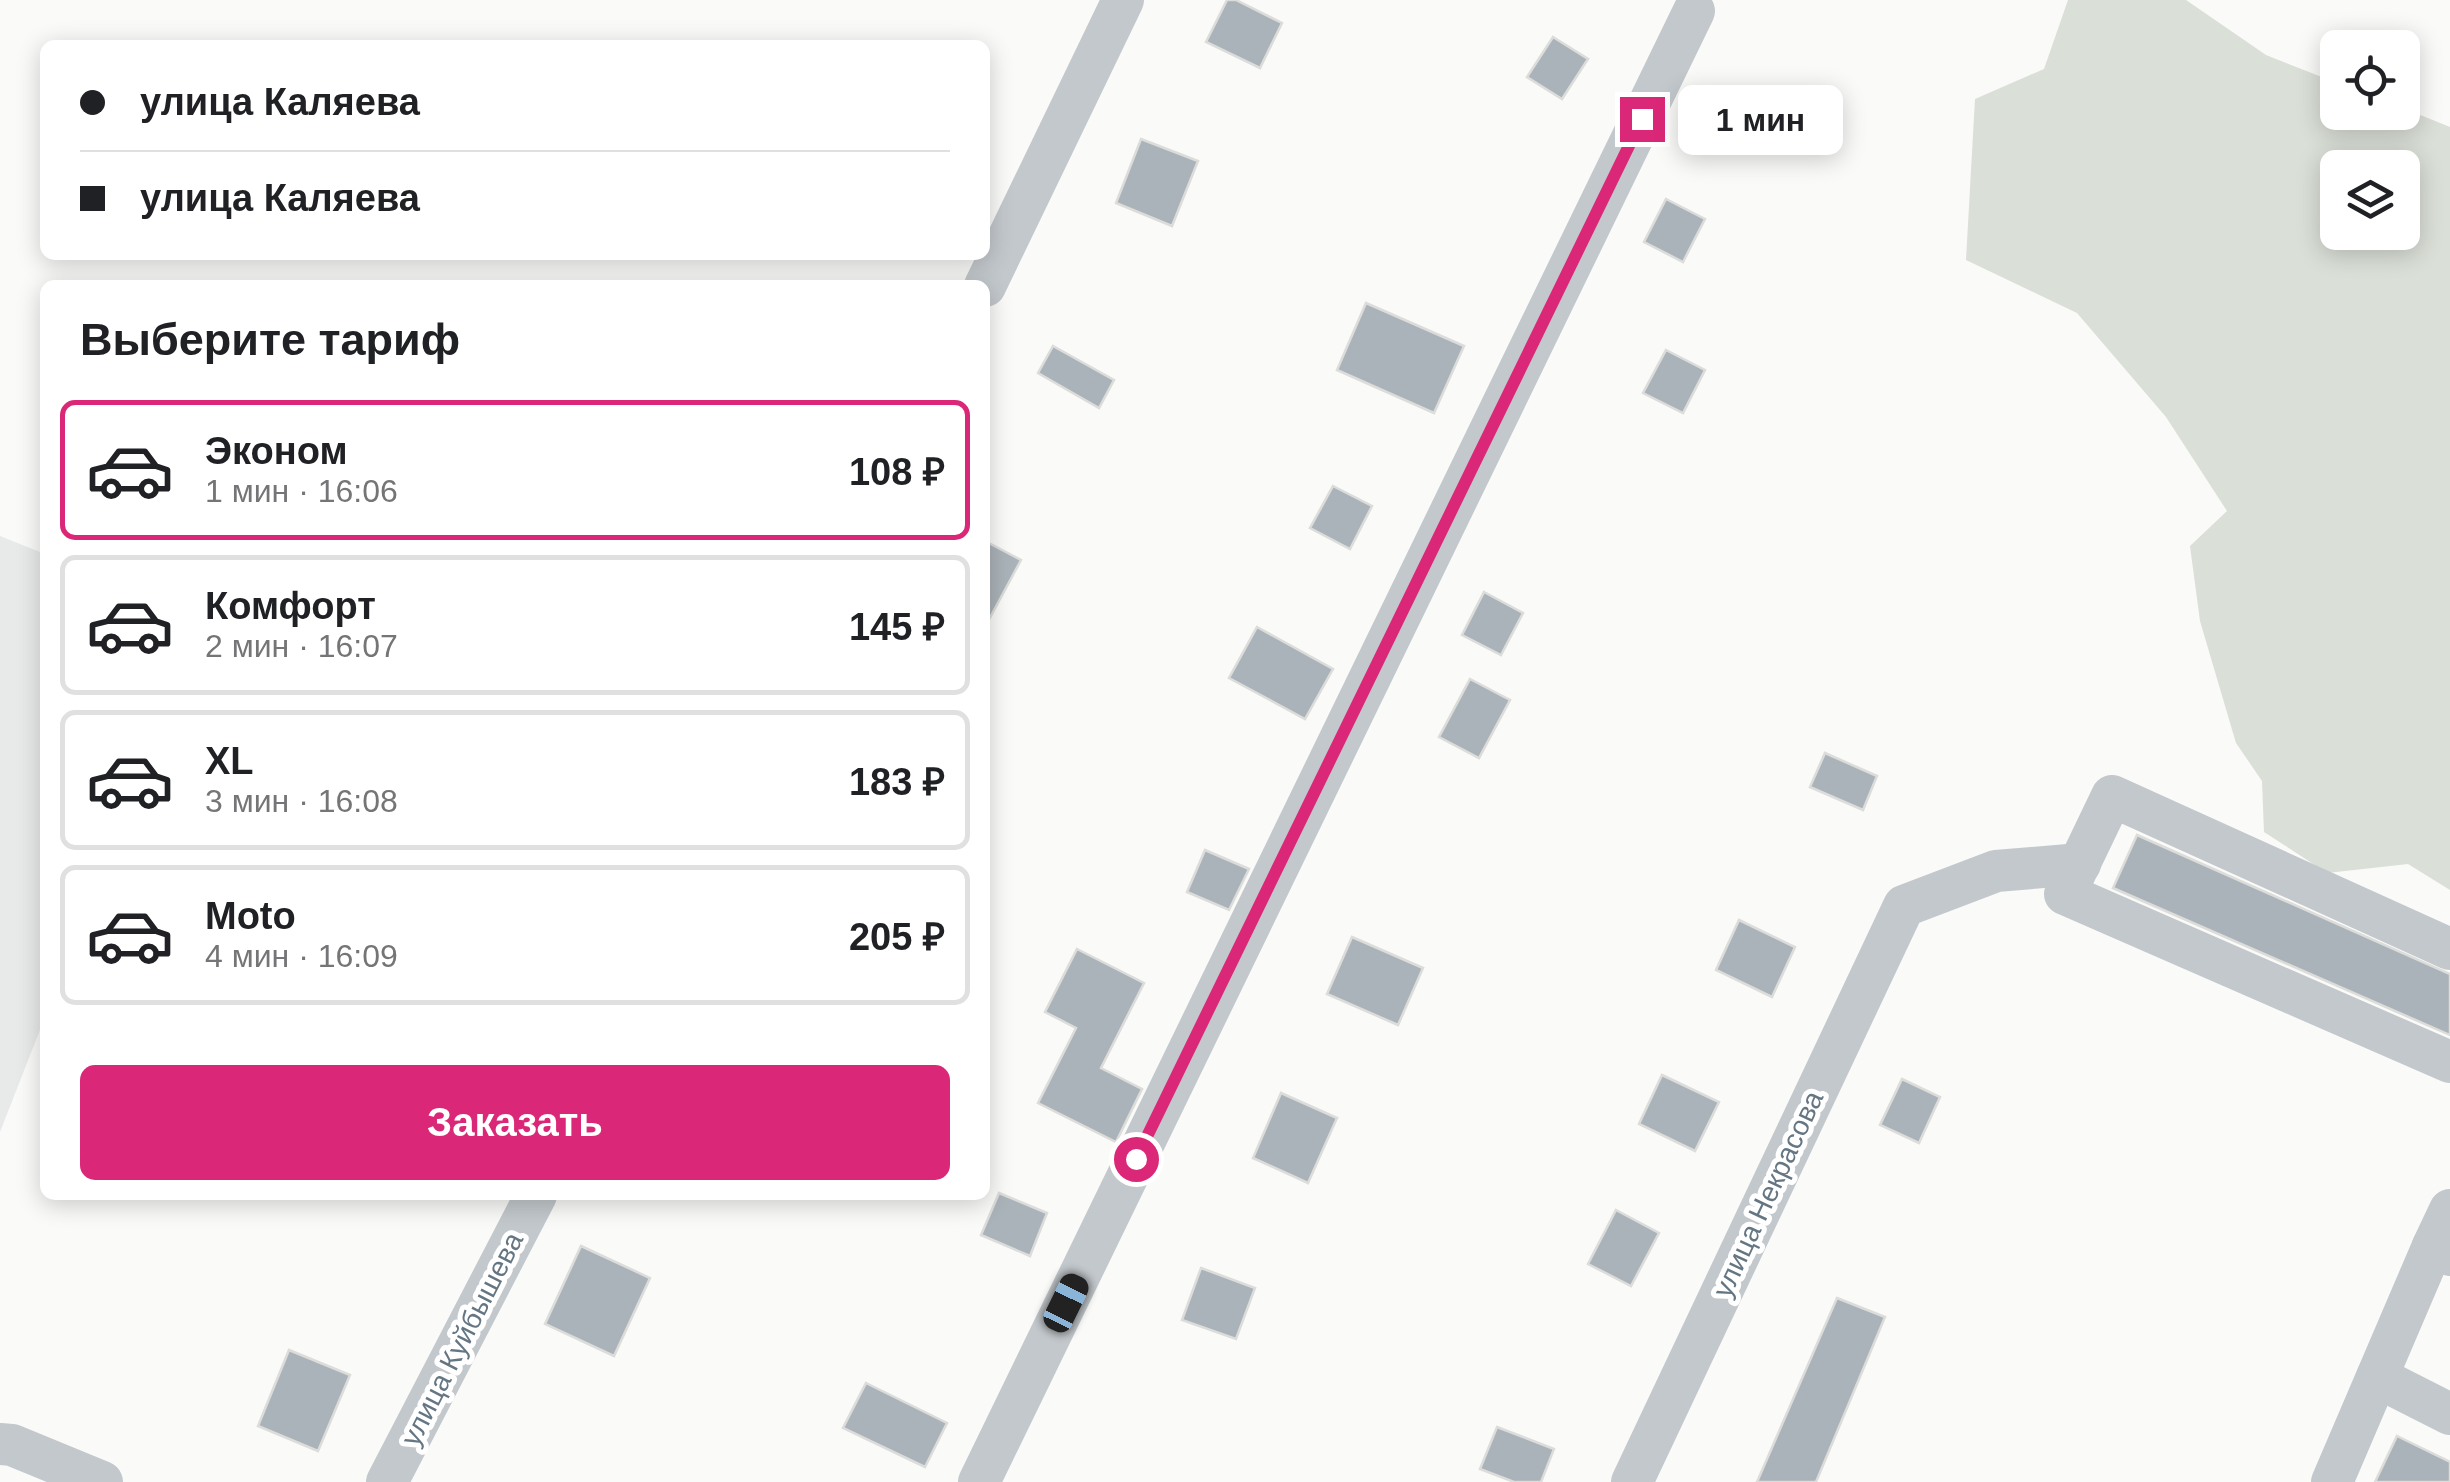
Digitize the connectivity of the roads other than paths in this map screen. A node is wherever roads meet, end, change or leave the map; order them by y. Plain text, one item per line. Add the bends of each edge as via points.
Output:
1 (1123, 0) edge
2 (1694, 12) dead end
3 (988, 280) edge
4 (2080, 864) junction
5 (2450, 950) edge
6 (2450, 1062) edge
7 (533, 1200) edge
8 (2444, 1237) edge
9 (2377, 1378) junction
10 (2450, 1414) edge
11 (0, 1444) edge
12 (102, 1482) edge
13 (387, 1482) edge
14 (979, 1482) edge
15 (1632, 1482) edge
16 (2332, 1482) edge

1 - 3 street
2 - 14 street
4 - 5 street via 2112,796
4 - 6 street via 2065,894
4 - 15 street, улица Некрасова via 1996,871 1904,906
7 - 13 street, улица Куйбышева
8 - 9 street
9 - 10 street
9 - 16 street
11 - 12 street

